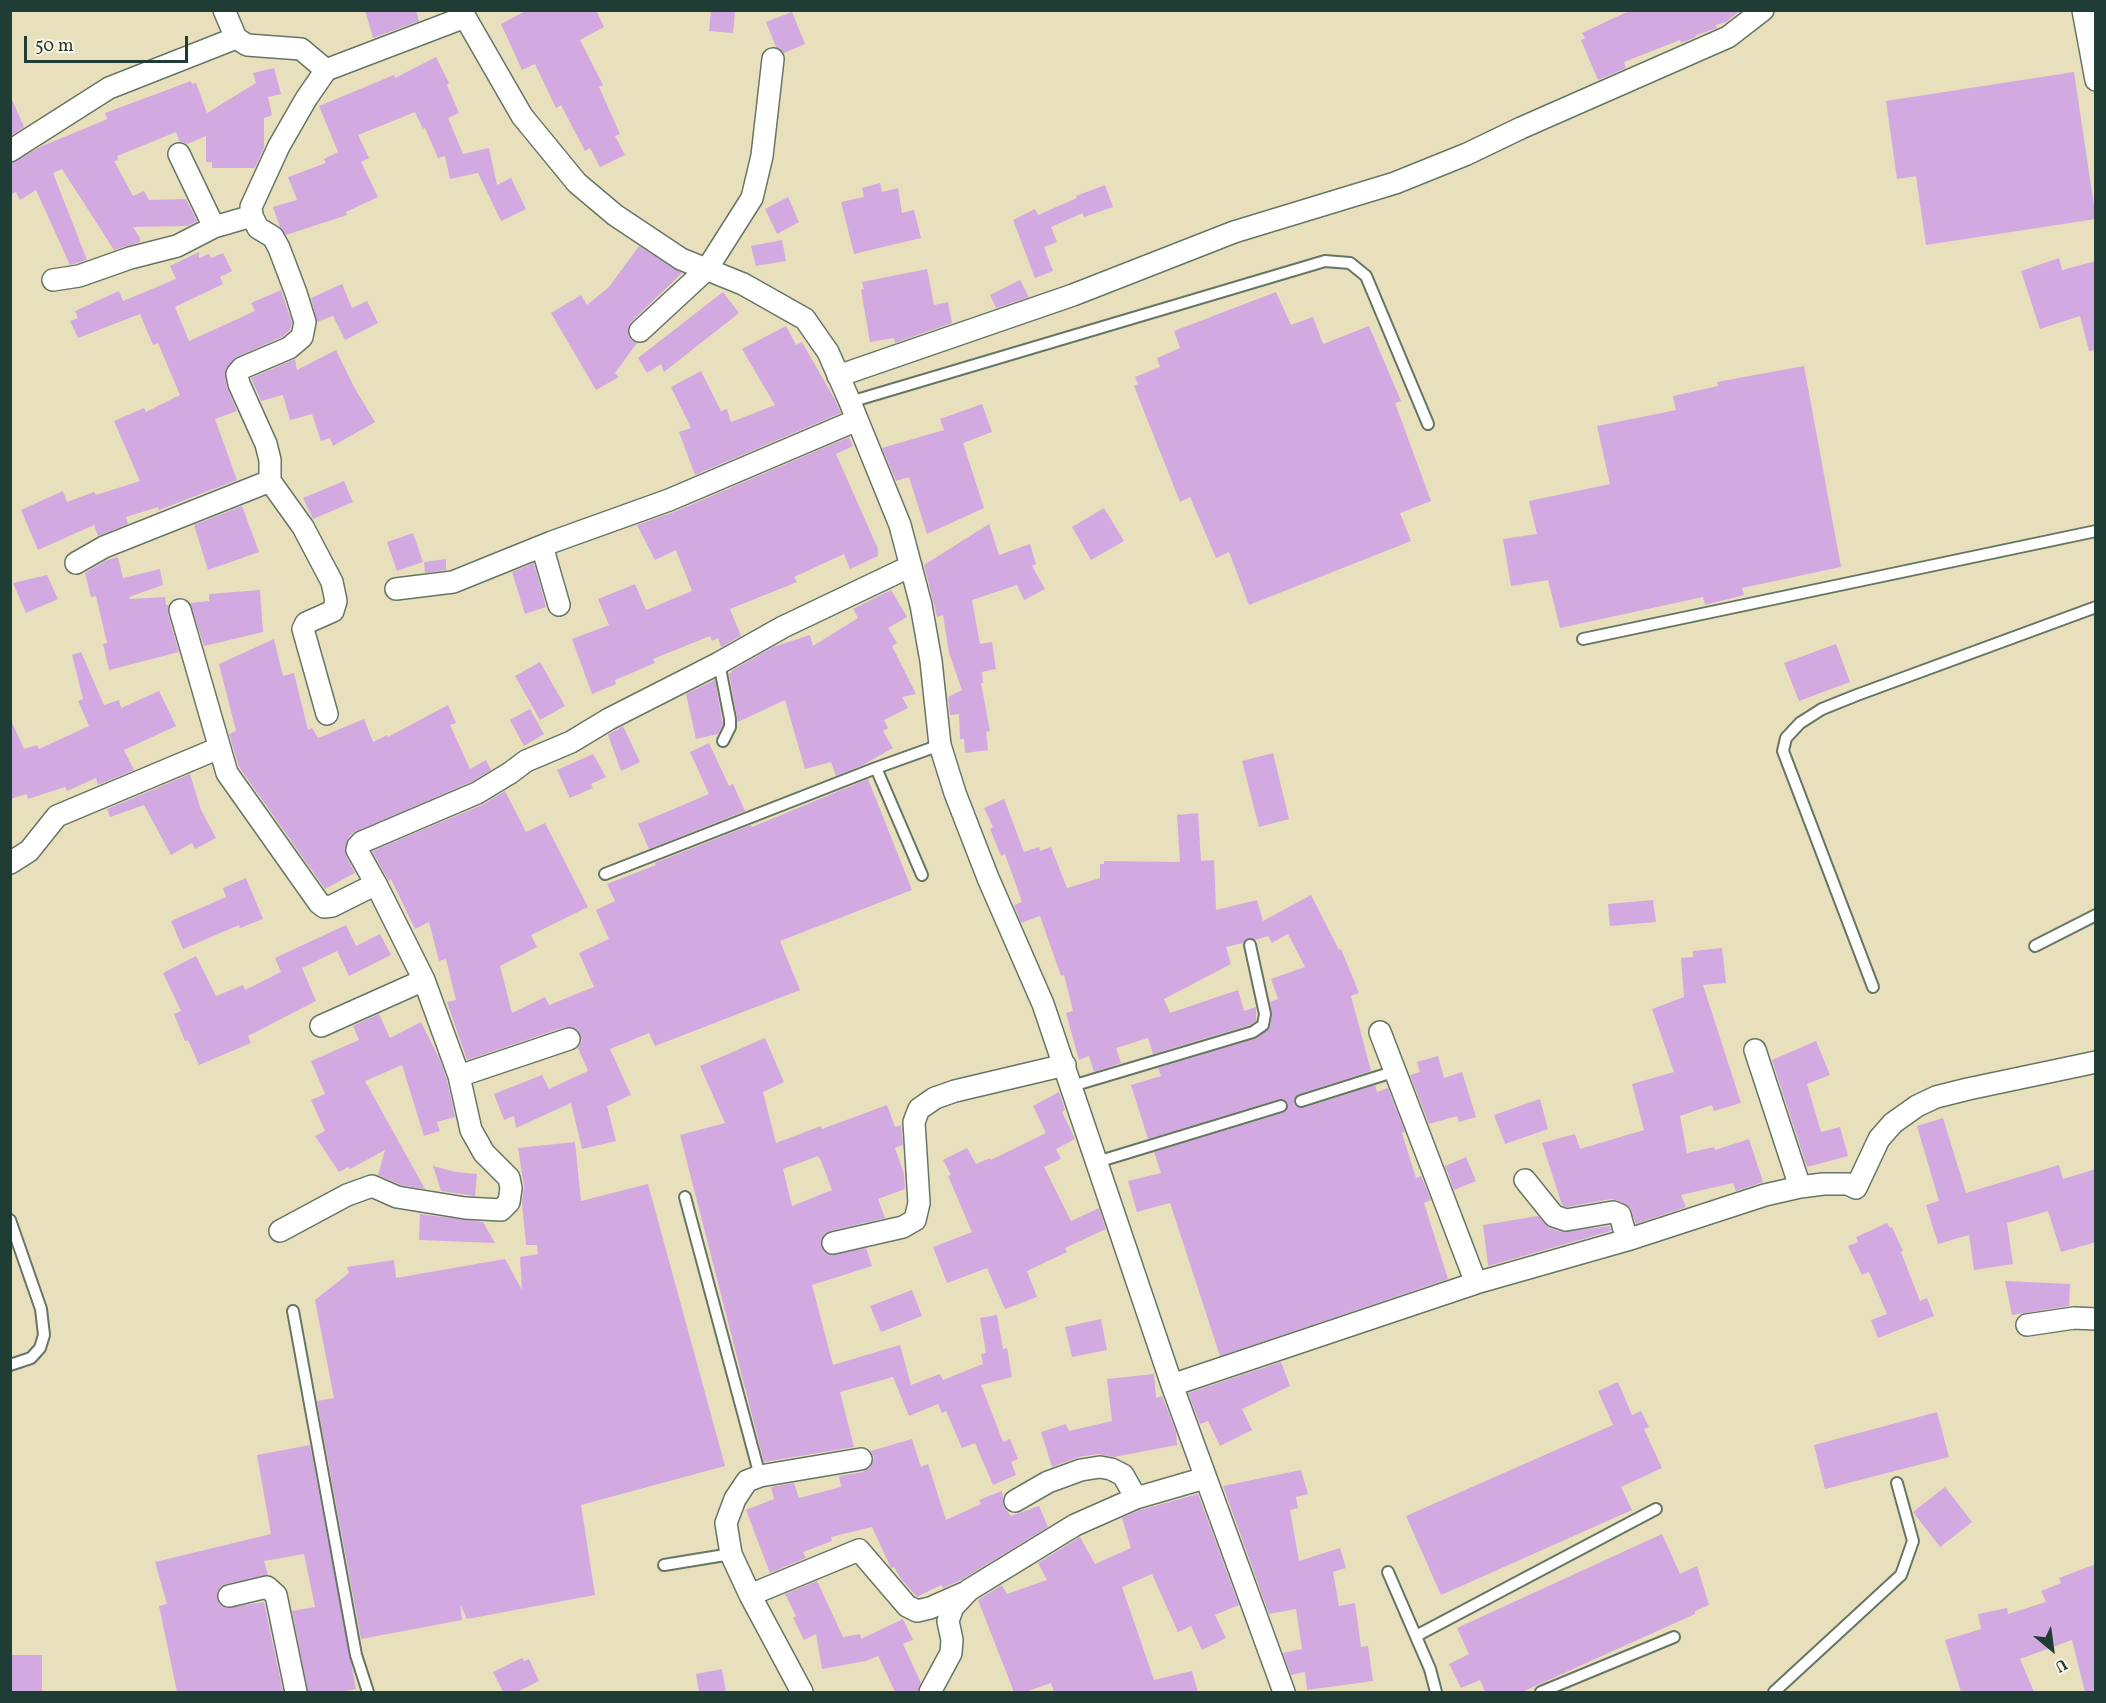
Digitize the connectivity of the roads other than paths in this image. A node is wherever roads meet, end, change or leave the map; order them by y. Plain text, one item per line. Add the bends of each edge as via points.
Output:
1 (224, 10) edge
2 (1763, 10) edge
3 (2083, 10) edge
4 (463, 14) edge
5 (236, 38) junction
6 (773, 59) dead end
7 (326, 70) junction
8 (2096, 80) edge
9 (10, 151) edge
10 (179, 154) dead end
11 (252, 216) junction
12 (214, 227) junction
13 (707, 269) junction
14 (53, 280) dead end
15 (640, 331) dead end
16 (838, 376) junction
17 (854, 411) junction
18 (1428, 423) dead end
19 (270, 481) junction
20 (2096, 531) edge
21 (542, 546) junction
22 (76, 563) dead end
23 (911, 566) junction
24 (396, 589) dead end
25 (559, 604) dead end
26 (2096, 608) edge
27 (180, 610) dead end
28 (1583, 639) dead end
29 (719, 663) junction
30 (327, 714) dead end
31 (723, 741) dead end
32 (940, 745) junction
33 (219, 748) junction
34 (876, 768) junction
35 (10, 863) edge
36 (605, 874) dead end
37 (922, 875) dead end
38 (376, 884) junction
39 (2096, 915) edge
40 (1250, 945) dead end
41 (2035, 946) dead end
42 (424, 980) junction
43 (1873, 987) dead end
44 (321, 1026) dead end
45 (1380, 1032) dead end
46 (569, 1039) dead end
47 (1755, 1050) dead end
48 (2096, 1062) edge
49 (1065, 1065) junction
50 (1396, 1071) junction
51 (459, 1076) junction
52 (1072, 1086) junction
53 (1301, 1101) dead end
54 (1281, 1106) dead end
55 (1097, 1162) junction
56 (1525, 1180) dead end
57 (1800, 1187) junction
58 (685, 1197) dead end
59 (10, 1220) edge
60 (280, 1231) dead end
61 (1627, 1240) junction
62 (833, 1243) dead end
63 (1476, 1283) junction
64 (293, 1311) dead end
65 (2096, 1319) edge
66 (2026, 1325) dead end
67 (10, 1365) edge
68 (1172, 1385) junction
69 (861, 1459) dead end
70 (760, 1476) junction
71 (1205, 1478) junction
72 (1897, 1483) dead end
73 (1136, 1498) junction
74 (1015, 1501) dead end
75 (1656, 1509) dead end
76 (731, 1554) junction
77 (664, 1565) dead end
78 (1388, 1572) dead end
79 (969, 1590) junction
80 (750, 1595) junction
81 (229, 1596) dead end
82 (1416, 1636) junction
83 (1674, 1637) dead end
84 (296, 1692) edge
85 (368, 1692) edge
86 (802, 1692) edge
87 (930, 1692) edge
88 (1284, 1692) edge
89 (1436, 1692) edge
90 (1541, 1692) edge
91 (1774, 1692) edge

1 - 5 street
2 - 16 street via 1728,37 1467,154 1405,178 1234,232 1073,295
3 - 8 street
4 - 7 street
4 - 13 street via 522,116 577,183 615,215 681,259
5 - 7 street via 258,47 302,49
5 - 9 street via 109,88
6 - 13 street via 762,156 752,198
7 - 11 street via 279,146 251,207
10 - 12 street
11 - 12 street
11 - 19 street via 258,228 273,237 279,248 305,322 302,337 289,348 242,368 237,374 266,444
12 - 14 street via 177,246 79,276
13 - 15 street
13 - 16 street via 805,319 828,352
16 - 17 street
17 - 18 lane via 1325,261 1350,262 1366,276
17 - 21 street via 669,501
17 - 23 street via 900,525
19 - 22 street via 104,547
19 - 30 street via 303,527 332,582 336,601 333,611 306,623 303,630
20 - 28 lane
21 - 24 street via 453,582
21 - 25 street
23 - 29 street via 783,627
23 - 32 street via 931,661
26 - 43 lane via 1831,706 1800,723 1786,738 1783,751
27 - 33 street
29 - 31 lane via 730,719
29 - 38 street via 571,742 526,761 477,793 362,842 357,850
32 - 34 lane
32 - 49 street via 988,878
33 - 35 street via 57,816 29,851
33 - 38 street via 227,773 319,903 332,906
34 - 36 lane
34 - 37 lane
38 - 42 street
39 - 41 lane
40 - 52 lane via 1265,1014 1263,1025 1253,1032
42 - 44 street
42 - 51 street
45 - 50 street
46 - 51 street
47 - 57 street
48 - 57 street via 1936,1097 1893,1123 1879,1139 1856,1188 1848,1184
49 - 52 street
49 - 62 street via 955,1091 920,1109 914,1122 919,1203 915,1220 903,1227
50 - 53 lane
50 - 63 street
51 - 60 street via 471,1130 484,1153 509,1178 511,1188 505,1207 501,1210 420,1202 372,1186
52 - 55 street
54 - 55 lane
55 - 68 street
56 - 61 street via 1554,1216 1566,1220 1612,1212 1620,1215
57 - 61 street
58 - 70 lane
59 - 67 lane via 41,1309 44,1335 31,1358
61 - 63 street
63 - 68 street
64 - 85 lane via 356,1655
65 - 66 street
68 - 71 street
69 - 70 street
70 - 76 street via 747,1481 726,1523
71 - 73 street
71 - 88 street
72 - 91 lane via 1913,1541 1901,1575
73 - 74 street via 1123,1475 1100,1467 1048,1482
73 - 79 street via 1075,1525
75 - 82 lane
76 - 77 lane
76 - 80 street
78 - 82 lane
79 - 80 street via 917,1611 907,1606 859,1550
79 - 87 street via 953,1607 948,1620 951,1653
80 - 86 street
81 - 84 street via 267,1587 276,1595
82 - 89 lane
83 - 90 lane

